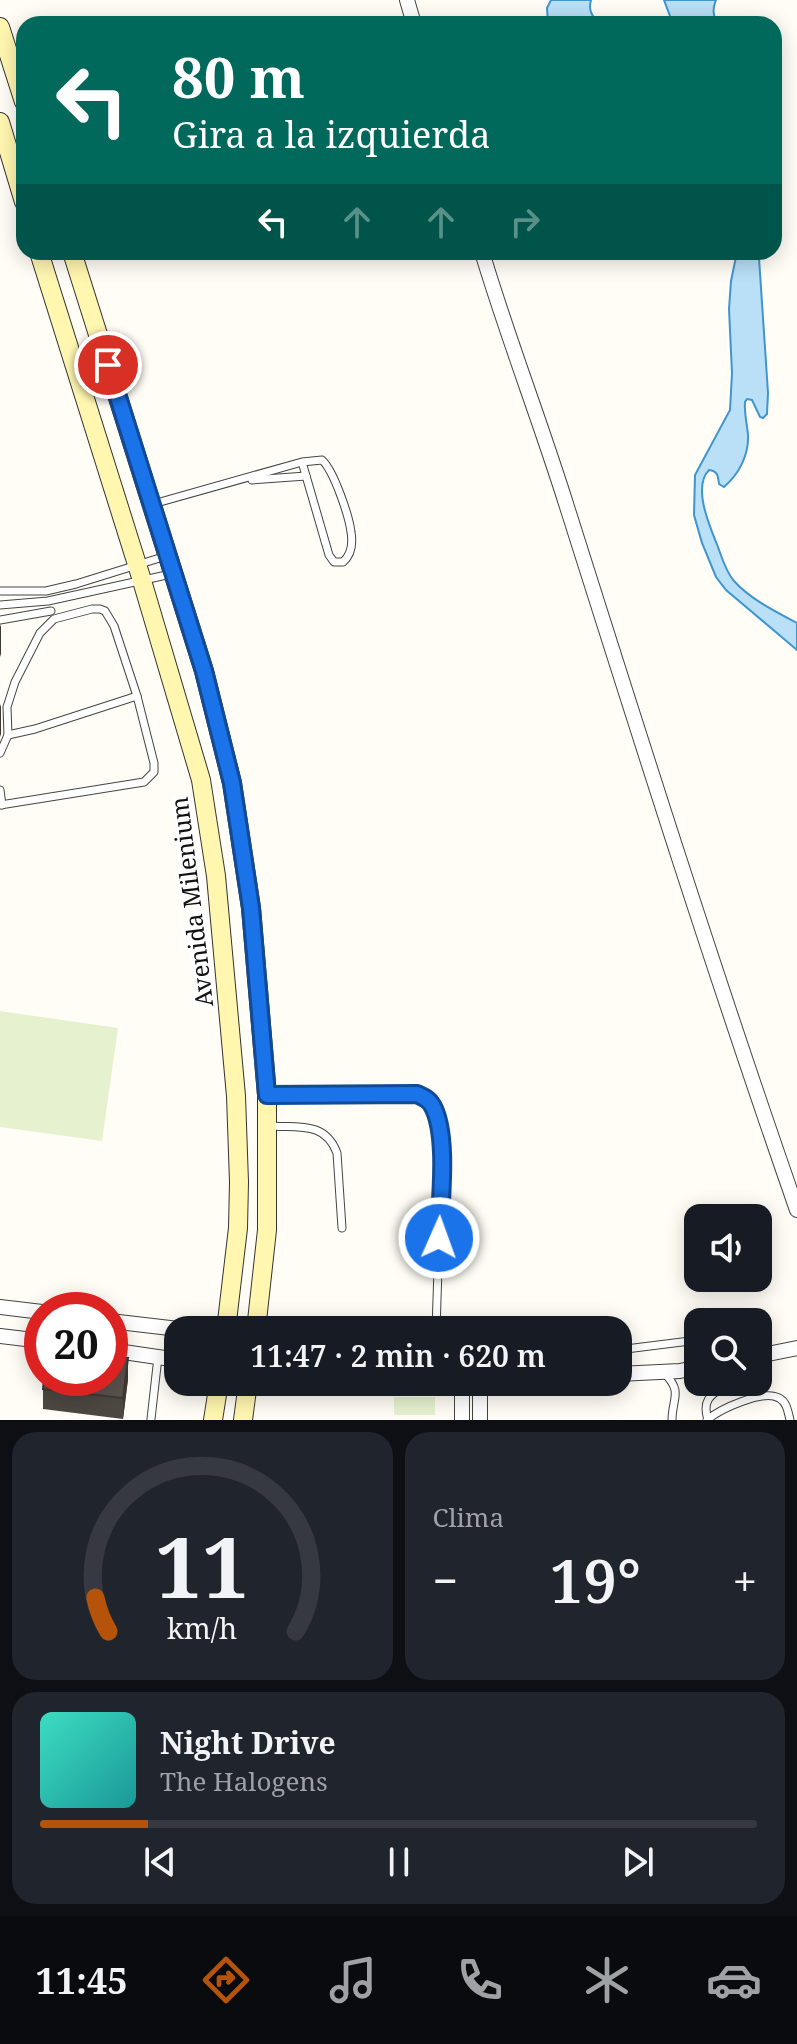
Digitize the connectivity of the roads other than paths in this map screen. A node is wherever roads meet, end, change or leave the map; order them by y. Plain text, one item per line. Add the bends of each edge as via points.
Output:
1 (0, 27) edge
2 (16, 77) edge
3 (0, 122) edge
4 (16, 175) edge
5 (41, 260) edge
6 (75, 260) edge
7 (484, 260) edge
8 (302, 462) junction
9 (306, 476) junction
10 (238, 480) junction
11 (152, 504) junction
12 (171, 564) junction
13 (140, 573) junction
14 (0, 591) edge
15 (46, 591) junction
16 (48, 601) junction
17 (0, 605) edge
18 (52, 615) junction
19 (0, 620) edge
20 (137, 696) junction
21 (8, 735) junction
22 (0, 753) edge
23 (0, 790) edge
24 (1, 805) edge
25 (267, 1095) junction
26 (268, 1126) junction
27 (797, 1210) edge
28 (342, 1228) dead end
29 (0, 1307) edge
30 (24, 1310) edge
31 (228, 1316) edge
32 (258, 1316) edge
33 (436, 1316) edge
34 (128, 1323) edge
35 (164, 1327) edge
36 (0, 1336) edge
37 (24, 1339) edge
38 (684, 1342) edge
39 (632, 1348) edge
40 (797, 1348) edge
41 (128, 1353) edge
42 (772, 1353) edge
43 (158, 1357) junction
44 (164, 1358) edge
45 (684, 1370) edge
46 (680, 1371) junction
47 (664, 1372) junction
48 (632, 1373) edge
49 (684, 1373) edge
50 (217, 1396) edge
51 (246, 1396) edge
52 (462, 1396) edge
53 (480, 1396) edge
54 (711, 1396) edge
55 (151, 1419) edge
56 (213, 1420) edge
57 (243, 1420) edge
58 (462, 1420) edge
59 (480, 1420) edge
60 (672, 1420) edge
61 (708, 1420) edge
62 (790, 1420) edge

1 - 2 street
3 - 4 street
5 - 13 street, Avenida Milenium
6 - 11 street
7 - 27 street
8 - 9 lane
8 - 9 lane via 322,460 330,468 351,532 343,562 334,562 329,555
8 - 10 lane
9 - 10 lane
10 - 11 lane
11 - 12 street
12 - 13 lane
12 - 13 lane
12 - 25 street via 232,783 251,908
13 - 15 lane
13 - 16 lane
13 - 31 street, Avenida Milenium via 201,780 216,876 239,1182
14 - 15 lane
15 - 16 lane
16 - 17 lane
16 - 18 lane
18 - 19 lane
18 - 20 lane via 105,611
18 - 21 lane via 15,682 7,707
20 - 21 lane
20 - 24 lane via 154,763 154,772 144,782
21 - 22 lane
23 - 24 lane
25 - 26 street
25 - 33 lane via 417,1094 431,1101 442,1146
26 - 28 lane via 317,1129 333,1142
26 - 32 street via 267,1230
29 - 30 street
34 - 35 street
36 - 37 street
38 - 39 lane
40 - 42 street
41 - 43 street
43 - 44 street
43 - 55 lane
45 - 46 street
46 - 47 street
46 - 49 lane
47 - 48 street
47 - 60 lane via 676,1389
50 - 56 street
51 - 57 street
52 - 58 street
53 - 59 street
54 - 61 lane via 704,1408
61 - 62 lane via 741,1401 774,1396 786,1404

